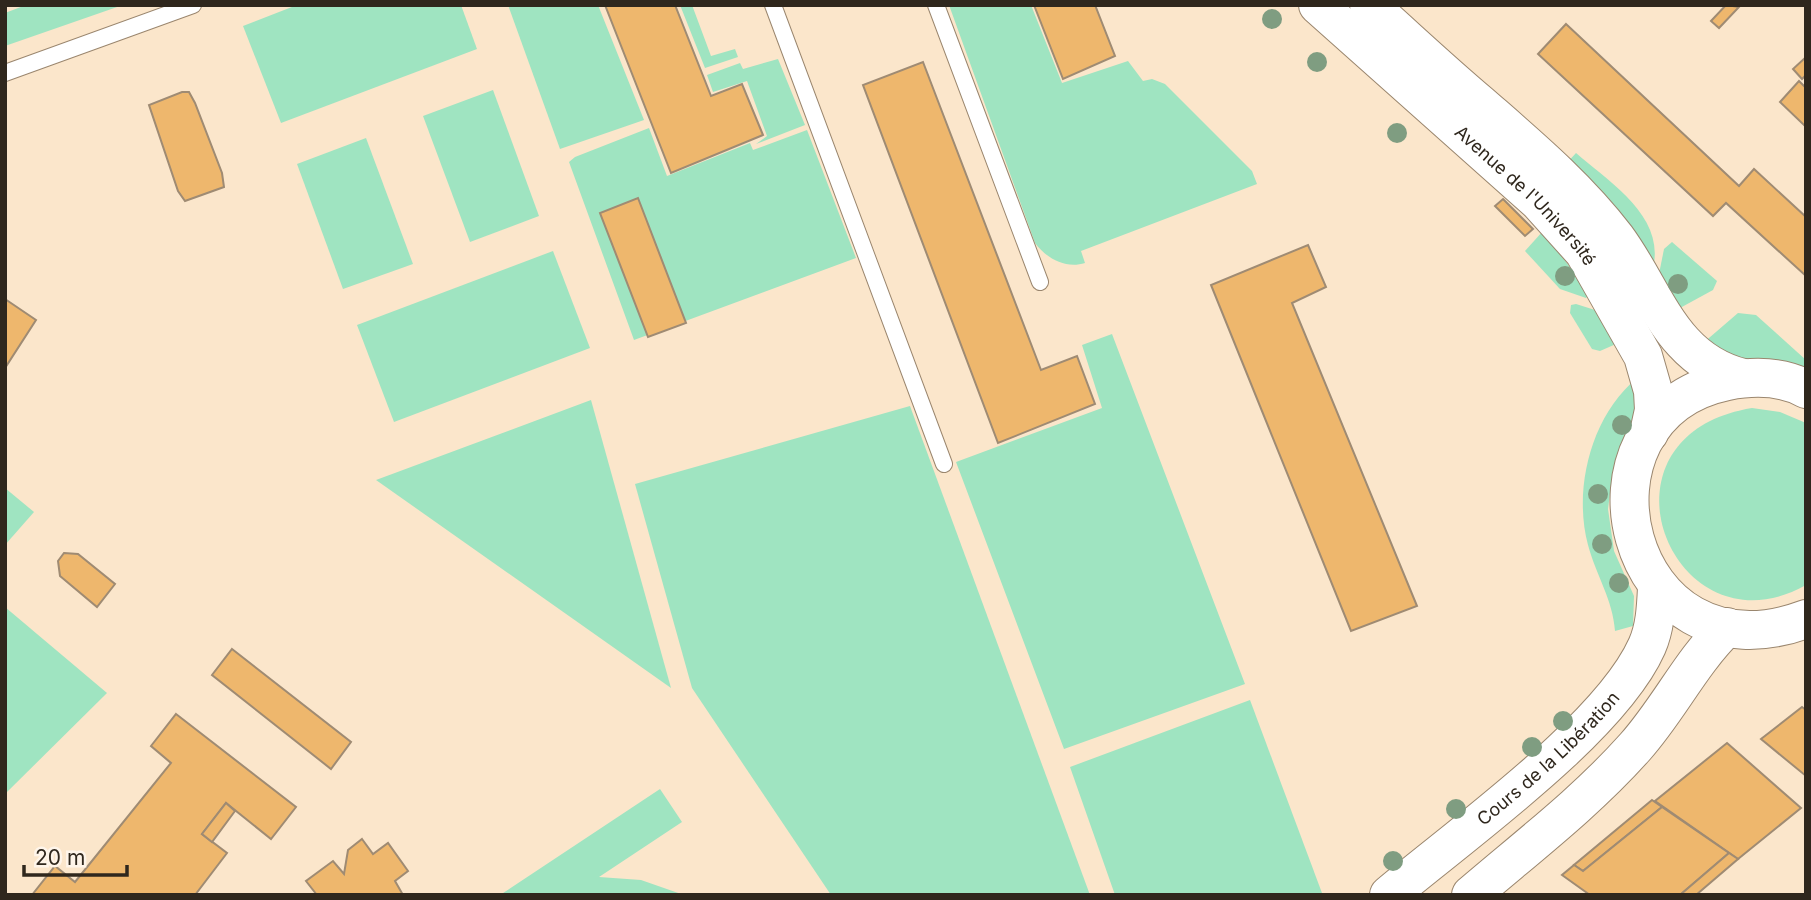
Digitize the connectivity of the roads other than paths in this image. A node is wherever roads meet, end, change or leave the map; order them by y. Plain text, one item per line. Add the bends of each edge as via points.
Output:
1 (193, 5) edge
2 (773, 5) edge
3 (936, 5) edge
4 (1318, 5) edge
5 (1369, 5) edge
6 (5, 72) edge
7 (1040, 282) dead end
8 (1743, 378) junction
9 (1806, 389) edge
10 (1649, 433) junction
11 (944, 464) dead end
12 (1657, 588) junction
13 (1806, 619) edge
14 (1727, 628) junction
15 (1389, 895) edge
16 (1471, 895) edge

1 - 6 lane
2 - 11 lane
3 - 7 lane
4 - 10 main road, Avenue de l'Université via 1538,201 1584,252 1643,356 1653,391
5 - 8 main road, Avenue de l'Université via 1559,173 1616,238 1677,337 1700,360 1719,372
8 - 9 main road via 1772,378
8 - 10 main road via 1690,395
10 - 12 main road via 1631,473 1628,517 1640,559
12 - 14 main road via 1693,615
12 - 15 main road, Cours de la Libération via 1655,621 1646,647 1598,714 1543,767
13 - 14 main road via 1782,628
14 - 16 main road via 1693,665 1663,712 1611,775

